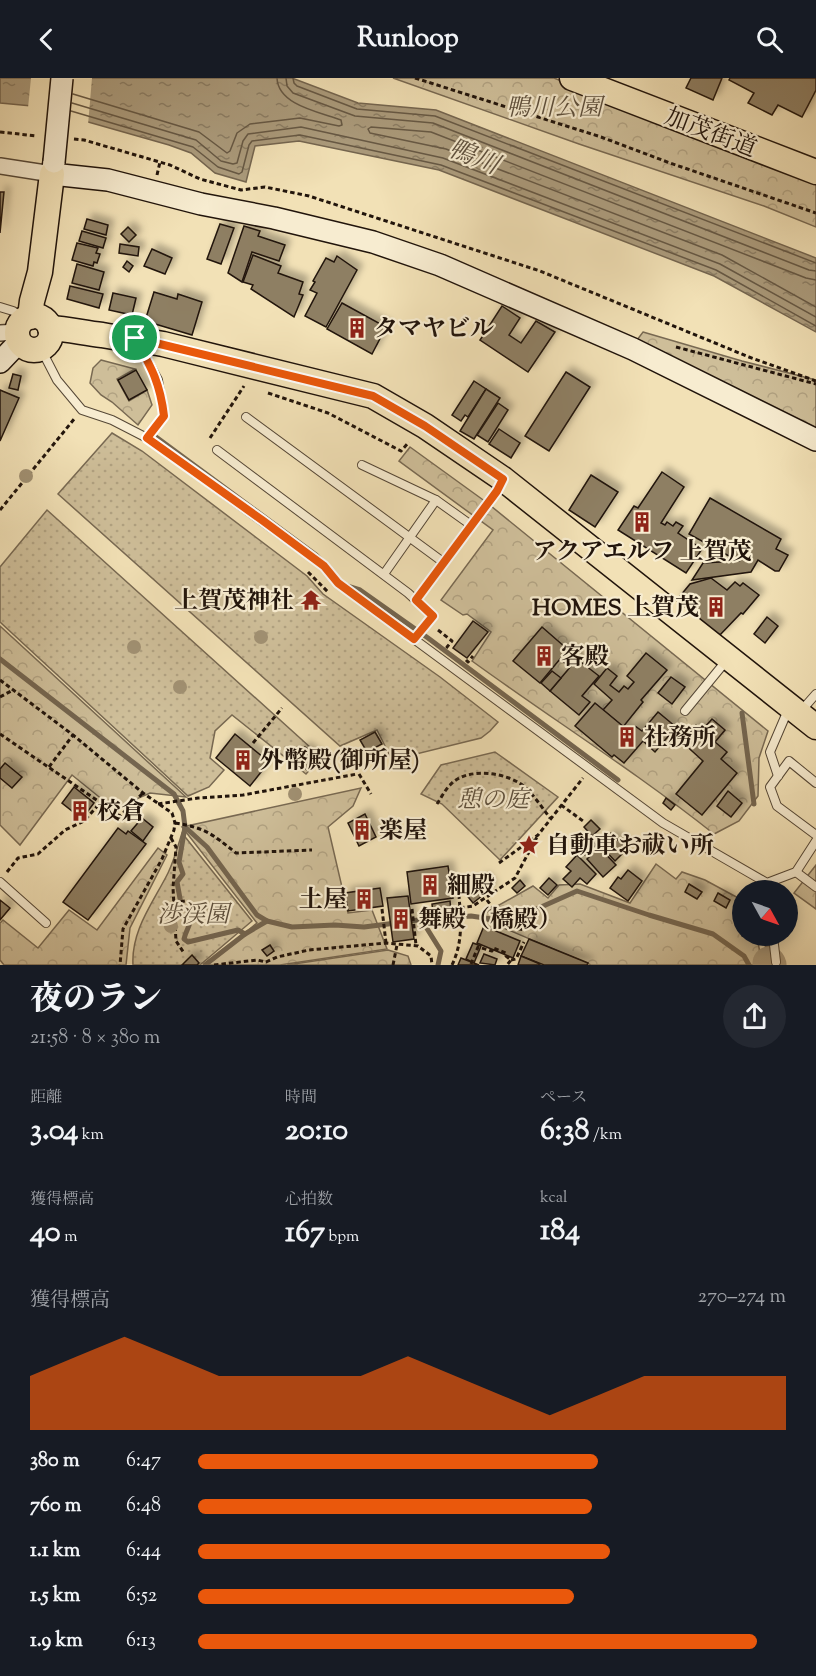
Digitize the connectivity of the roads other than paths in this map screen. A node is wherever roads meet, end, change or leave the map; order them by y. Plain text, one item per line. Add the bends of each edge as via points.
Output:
1 (62, 78) edge
2 (572, 78) edge
3 (0, 166) edge
4 (53, 168) junction
5 (816, 172) edge
6 (0, 307) edge
7 (30, 331) edge
8 (135, 338) junction
9 (0, 362) edge
10 (246, 417) dead end
11 (147, 438) junction
12 (816, 440) edge
13 (217, 450) dead end
14 (362, 465) dead end
15 (436, 500) junction
16 (410, 537) junction
17 (443, 562) junction
18 (384, 574) junction
19 (416, 600) junction
20 (414, 639) junction
21 (729, 657) junction
22 (816, 694) edge
23 (685, 711) dead end
24 (802, 715) edge
25 (778, 776) junction
26 (816, 783) edge
27 (816, 836) edge
28 (816, 841) edge
29 (796, 872) junction
30 (757, 880) edge
31 (781, 880) edge
32 (0, 882) edge
33 (816, 887) edge
34 (46, 924) dead end
35 (774, 946) edge
36 (776, 962) dead end

1 - 4 street, bridge
2 - 5 main road, 加茂街道
3 - 4 street
4 - 7 main road
4 - 12 street via 373,242 440,265 645,354
6 - 7 lane via 13,311
7 - 8 main road via 81,331
7 - 9 street
7 - 11 lane via 57,380 82,410
8 - 11 lane via 158,380 162,398 164,416
8 - 21 main road via 373,396 503,479
10 - 16 lane
11 - 20 lane via 324,566 338,583
13 - 18 lane
14 - 15 lane
15 - 16 lane
15 - 17 lane via 471,525
16 - 17 lane
16 - 18 lane
17 - 19 lane
18 - 19 lane
19 - 20 lane via 433,616
20 - 30 lane via 663,823
21 - 23 lane
21 - 24 main road
22 - 24 lane
24 - 25 lane via 770,752
25 - 26 lane via 789,761
25 - 27 lane via 770,787 777,806
28 - 29 lane
29 - 31 lane
29 - 33 lane
32 - 34 lane
35 - 36 lane

